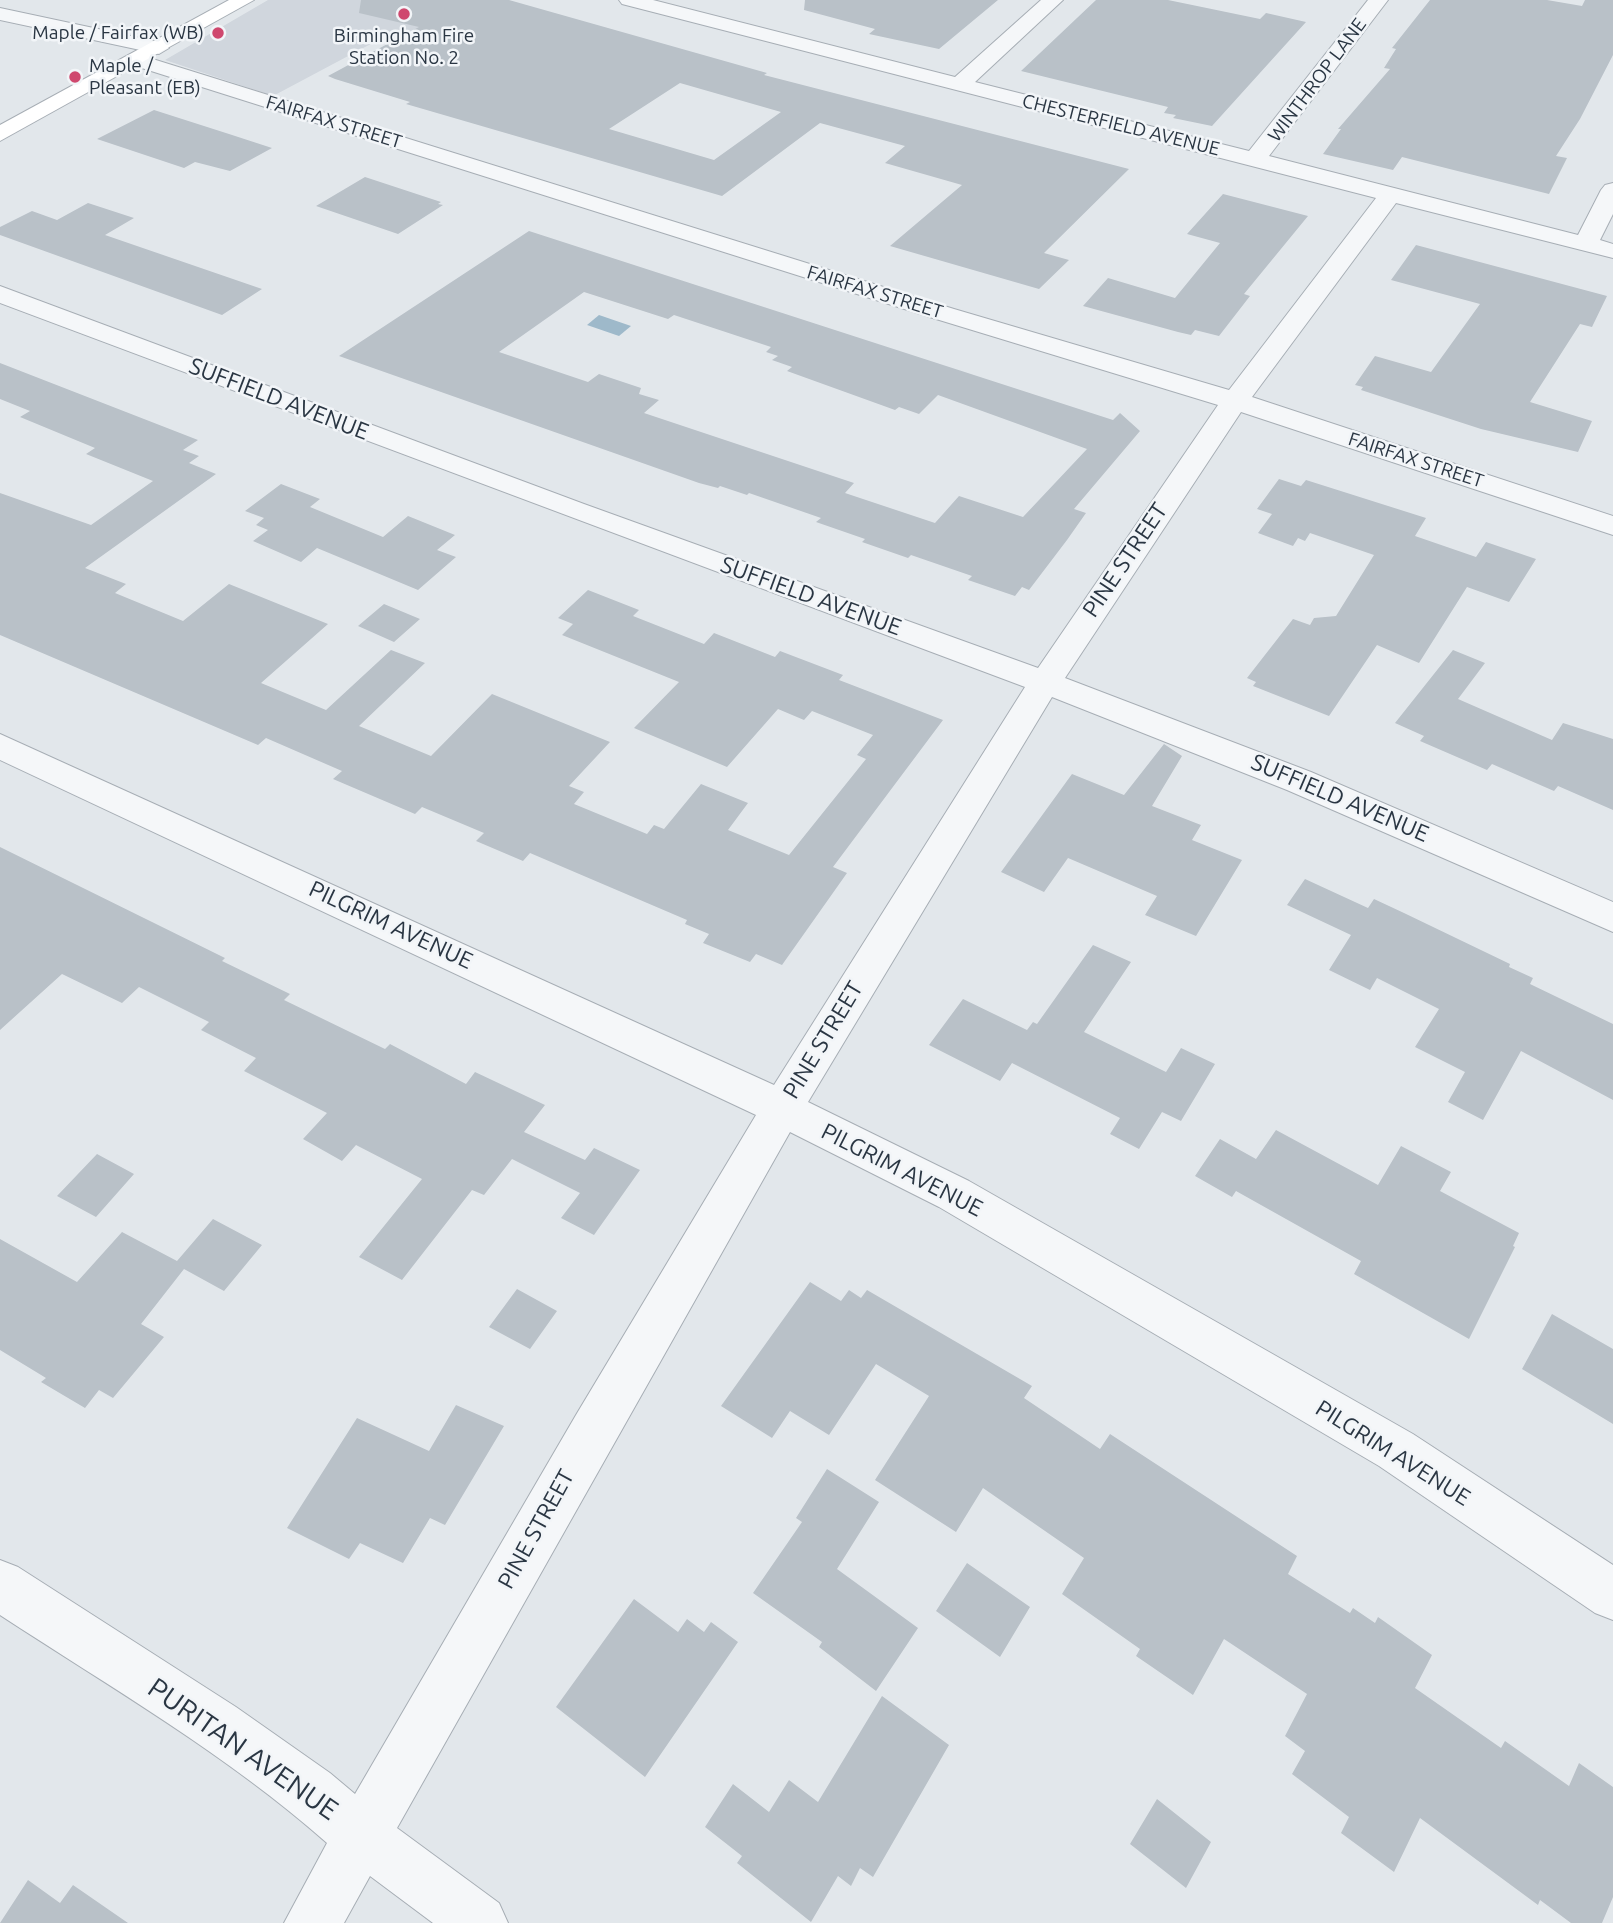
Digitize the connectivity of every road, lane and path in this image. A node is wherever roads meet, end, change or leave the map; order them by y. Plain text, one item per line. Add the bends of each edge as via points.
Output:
1 (244, 0) edge
2 (629, 0) edge
3 (1053, 0) edge
4 (1378, 0) edge
5 (0, 14) edge
6 (147, 54) junction
7 (960, 84) junction
8 (0, 134) edge
9 (1255, 159) junction
10 (1613, 190) edge
11 (1391, 195) junction
12 (1586, 244) junction
13 (1613, 251) edge
14 (0, 294) edge
15 (1236, 401) junction
16 (1613, 526) edge
17 (1044, 680) junction
18 (0, 746) edge
19 (1613, 918) edge
20 (781, 1108) junction
21 (0, 1585) edge
22 (1613, 1595) edge
23 (362, 1837) junction
24 (313, 1923) edge
25 (478, 1923) edge

1 - 6 main road
2 - 7 street, CHESTERFIELD AVENUE
3 - 7 street
4 - 9 street, WINTHROP LANE
5 - 6 street, FAIRFAX STREET
6 - 8 main road
6 - 15 street, FAIRFAX STREET via 945,314
7 - 9 street, CHESTERFIELD AVENUE
9 - 11 street, CHESTERFIELD AVENUE
10 - 12 street
11 - 12 street, CHESTERFIELD AVENUE
11 - 15 street, PINE STREET
12 - 13 street, CHESTERFIELD AVENUE
14 - 17 street, SUFFIELD AVENUE
15 - 16 street, FAIRFAX STREET
15 - 17 street, PINE STREET
17 - 19 street, SUFFIELD AVENUE via 1317,787
17 - 20 street, PINE STREET
18 - 20 street, PILGRIM AVENUE
20 - 22 street, PILGRIM AVENUE via 954,1194 1396,1450
20 - 23 street, PINE STREET via 624,1374
21 - 23 street, PURITAN AVENUE via 311,1792
23 - 24 street, PINE STREET
23 - 25 street, PURITAN AVENUE

